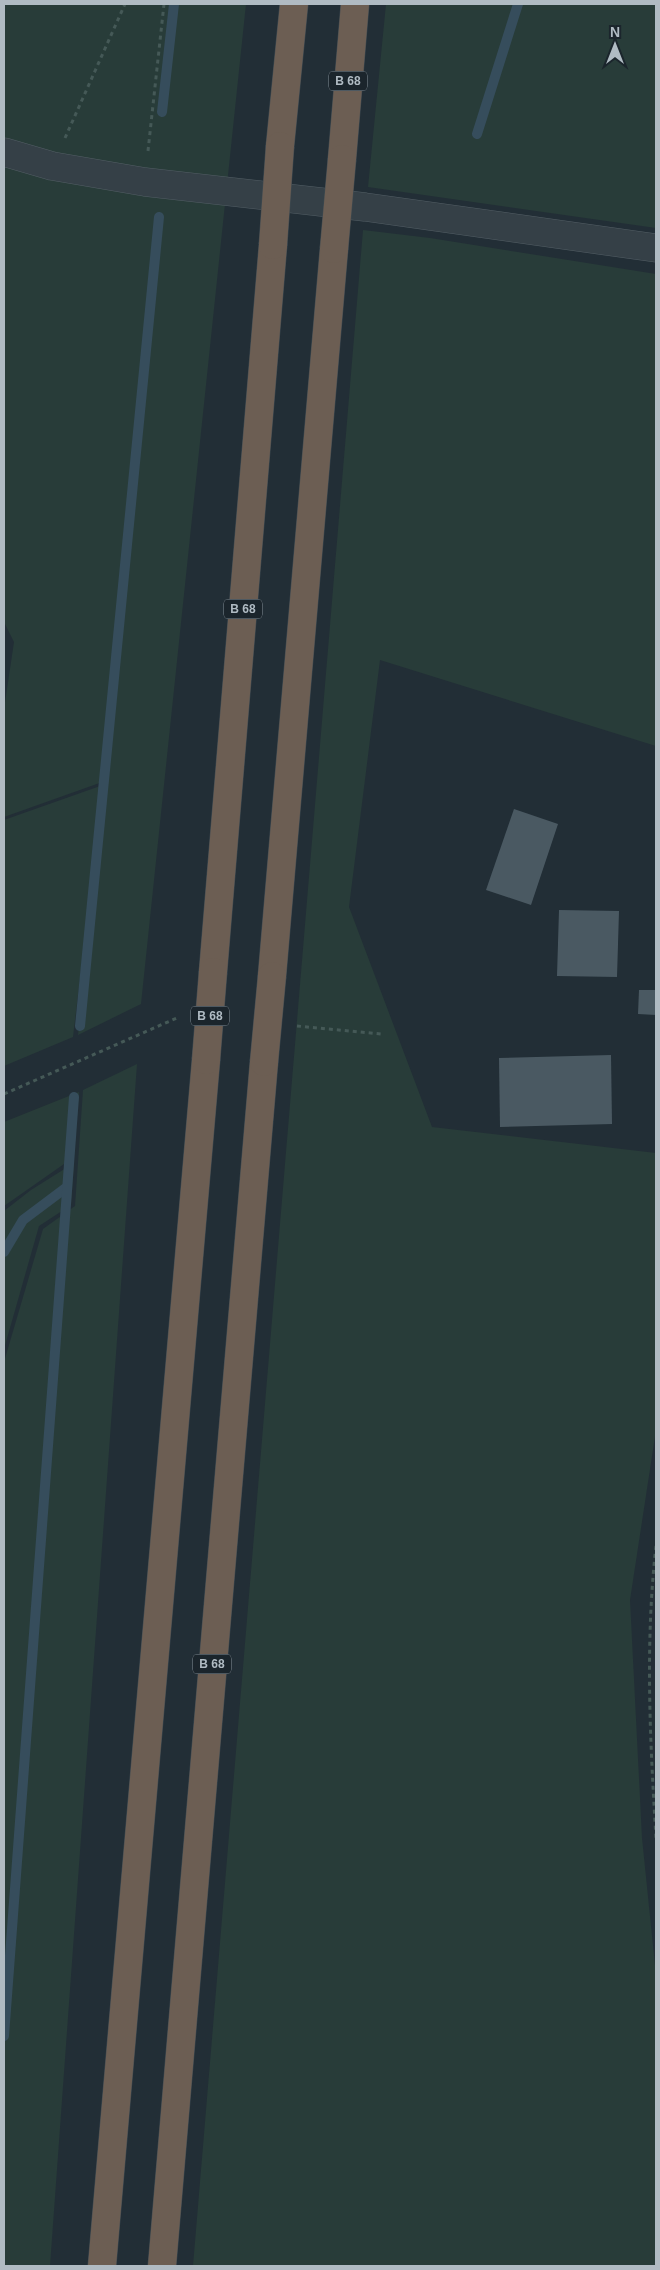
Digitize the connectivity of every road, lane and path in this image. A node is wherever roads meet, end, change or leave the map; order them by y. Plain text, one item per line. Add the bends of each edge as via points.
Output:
1 (125, 4) edge
2 (164, 4) edge
3 (294, 4) edge
4 (354, 4) edge
5 (4, 152) edge
6 (52, 166) junction
7 (145, 182) junction
8 (656, 248) edge
9 (656, 1546) edge
10 (656, 1838) edge
11 (102, 2266) edge
12 (162, 2266) edge

1 - 6 path
2 - 7 path
3 - 11 highway, B 68, bridge
4 - 12 highway, B 68, bridge
5 - 6 street
6 - 7 street
7 - 8 street via 365,207
9 - 10 path via 650,1598 650,1722

